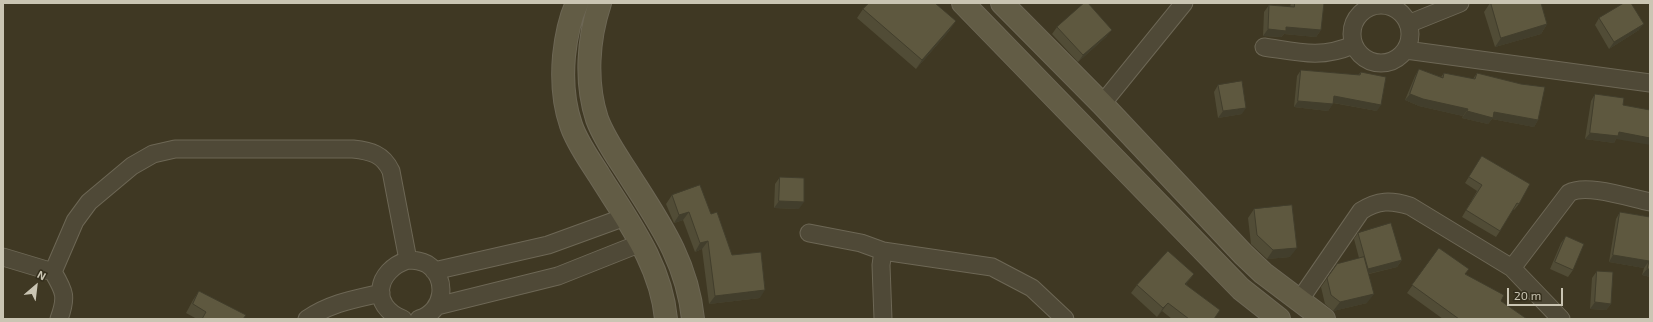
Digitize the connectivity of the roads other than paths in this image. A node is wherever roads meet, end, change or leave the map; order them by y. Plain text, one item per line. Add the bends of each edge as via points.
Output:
1 (576, 3) edge
2 (600, 3) edge
3 (963, 3) edge
4 (1184, 3) edge
5 (1460, 3) edge
6 (1009, 10) edge
7 (1407, 14) edge
8 (995, 36) junction
9 (1353, 46) junction
10 (1264, 47) dead end
11 (1406, 50) junction
12 (1650, 83) edge
13 (1102, 104) junction
14 (597, 120) junction
15 (571, 126) junction
16 (1650, 202) edge
17 (625, 217) junction
18 (809, 233) dead end
19 (641, 243) junction
20 (883, 251) junction
21 (3, 257) edge
22 (408, 260) junction
23 (1512, 268) junction
24 (434, 271) junction
25 (53, 272) junction
26 (381, 293) junction
27 (1299, 301) junction
28 (437, 306) junction
29 (60, 319) edge
30 (307, 319) edge
31 (403, 319) edge
32 (419, 319) edge
33 (666, 319) edge
34 (693, 319) edge
35 (883, 319) edge
36 (1065, 319) edge
37 (1279, 319) edge
38 (1324, 319) edge
39 (1561, 319) edge

1 - 15 street via 566,33 563,74 565,105
2 - 14 street via 593,27 589,68
3 - 8 street
4 - 13 street
5 - 7 street
6 - 8 street
6 - 13 street
7 - 9 street via 1388,5 1369,6 1355,18 1351,36
7 - 11 street via 1410,37
8 - 37 street via 1241,289
9 - 10 street via 1326,54
9 - 11 street via 1365,59 1374,63 1392,61
11 - 12 street
13 - 27 street via 1243,254
14 - 15 street
14 - 34 street via 606,140 677,254 690,295
15 - 17 street via 580,146
16 - 23 street via 1588,189 1569,193
17 - 19 street
17 - 24 street via 548,245
18 - 20 street via 861,243
19 - 28 street via 558,276
19 - 33 street via 651,261 664,301
20 - 35 street
20 - 36 street via 992,267 1032,288
21 - 25 street
22 - 24 street via 427,264
22 - 25 street via 391,171 386,161 378,154 353,149 175,149 152,154 132,166 89,202 75,221
22 - 26 street via 391,268 385,275
23 - 27 street via 1410,206 1395,201 1380,202 1371,204 1362,211
23 - 39 street
24 - 28 street via 442,288
25 - 29 street via 61,286 65,302
26 - 30 street via 334,304
26 - 31 street via 388,310
27 - 38 street
28 - 32 street via 431,313

